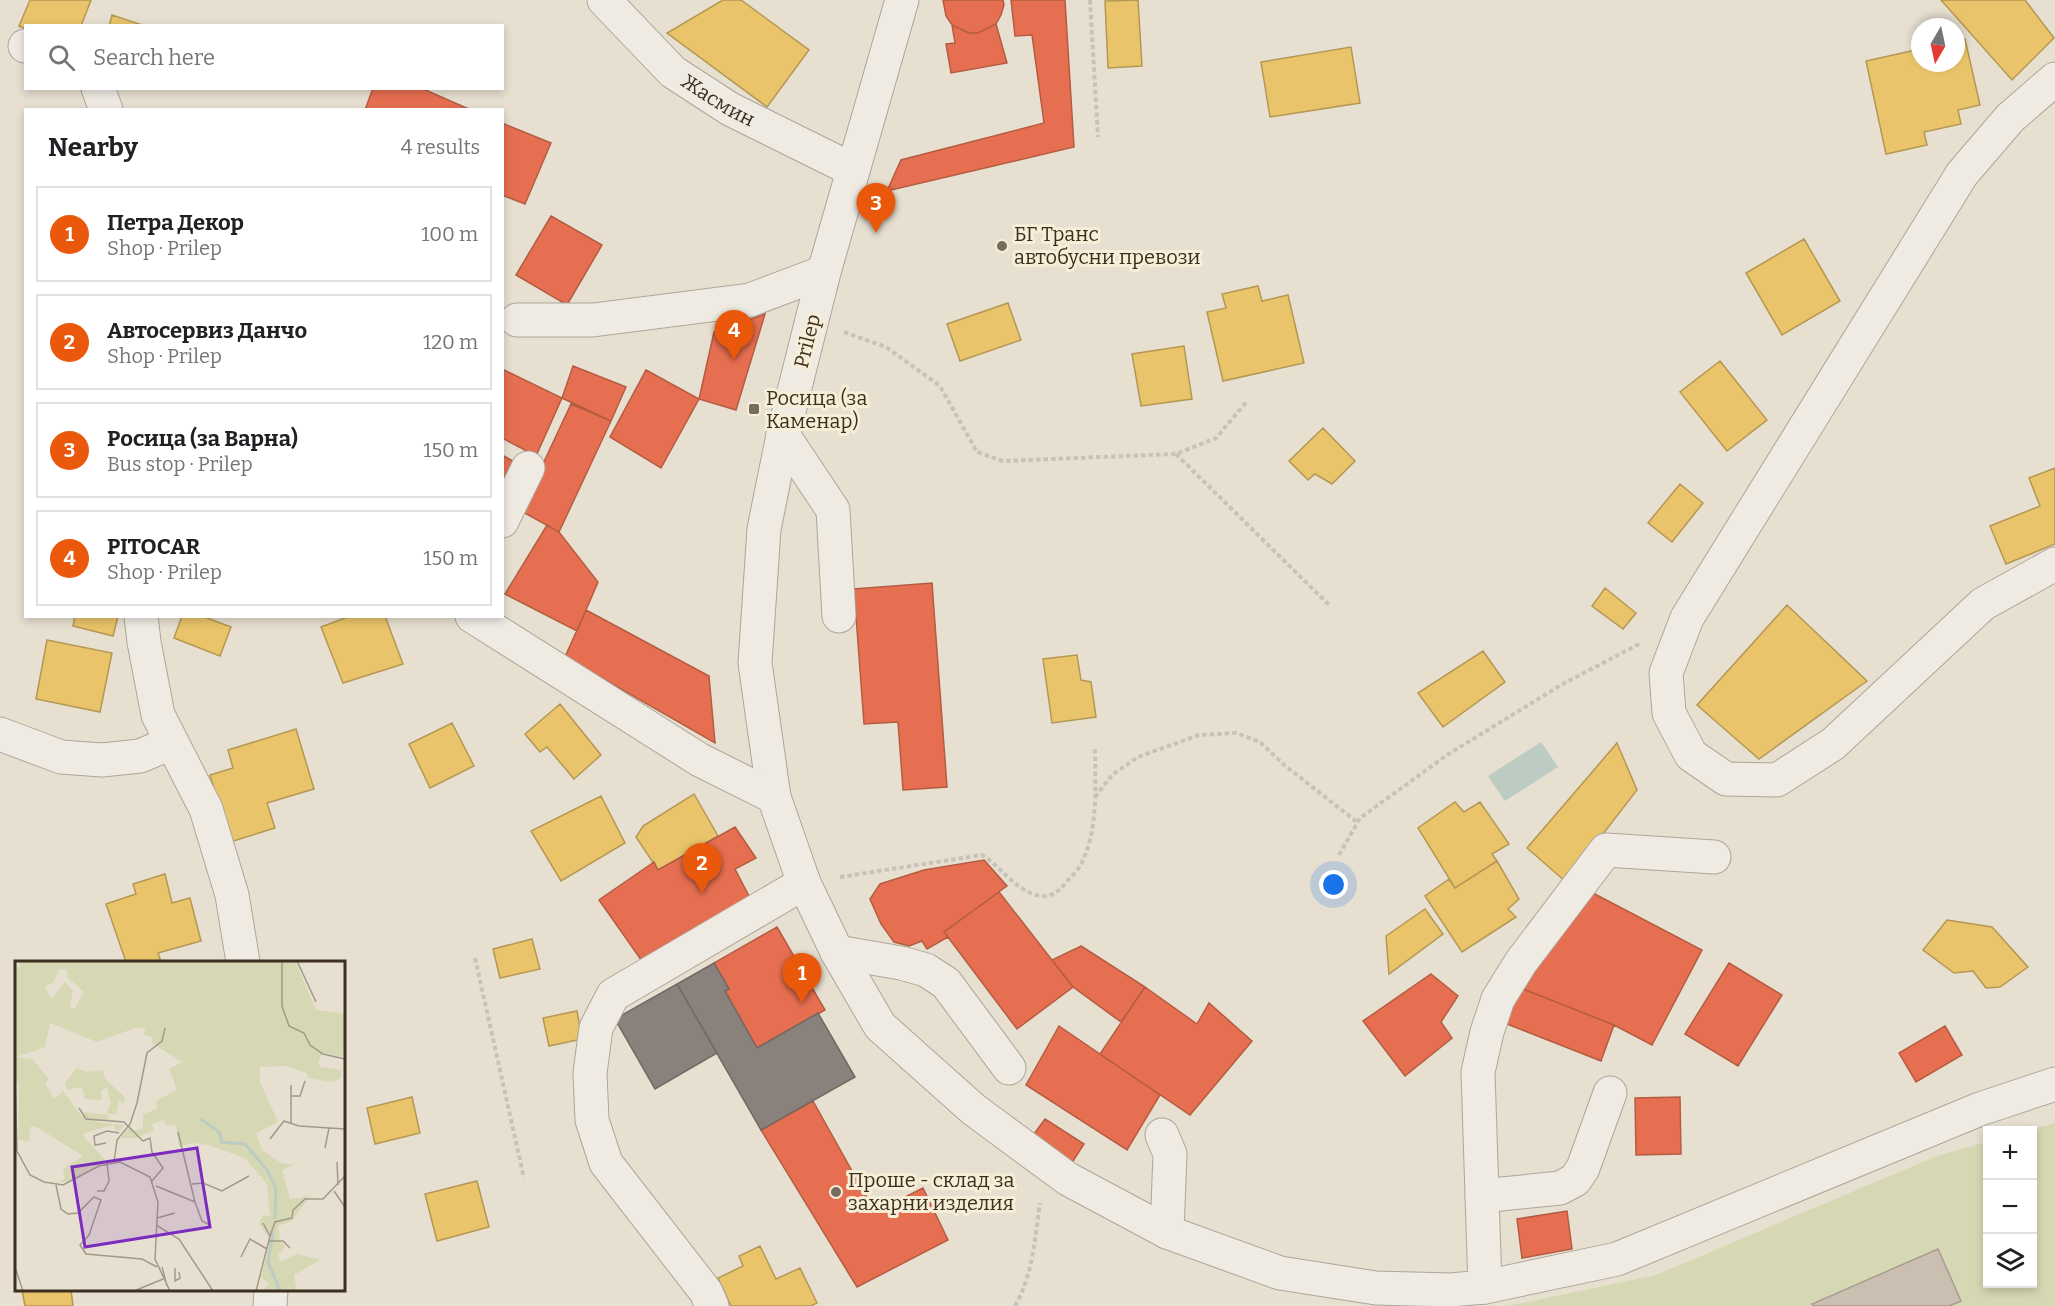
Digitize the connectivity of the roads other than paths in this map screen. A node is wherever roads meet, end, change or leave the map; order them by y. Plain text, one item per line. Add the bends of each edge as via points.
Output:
1 (604, 0) edge
2 (902, 0) edge
3 (2055, 79) edge
4 (99, 90) edge
5 (105, 108) edge
6 (853, 170) junction
7 (824, 272) junction
8 (517, 320) dead end
9 (783, 435) junction
10 (528, 468) dead end
11 (504, 517) edge
12 (2055, 564) edge
13 (839, 615) dead end
14 (141, 618) edge
15 (475, 618) edge
16 (0, 734) edge
17 (171, 743) junction
18 (774, 797) junction
19 (1714, 857) dead end
20 (804, 883) junction
21 (837, 952) junction
22 (243, 961) edge
23 (1009, 1068) dead end
24 (2055, 1084) edge
25 (1610, 1093) dead end
26 (1162, 1135) dead end
27 (1482, 1196) junction
28 (1167, 1232) junction
29 (1485, 1287) junction
30 (271, 1291) edge
31 (1375, 1297) edge
32 (1414, 1298) edge
33 (270, 1306) edge
34 (712, 1306) edge

1 - 6 street, Жасмин via 673,72 730,109
2 - 6 street, Prilep
3 - 12 street via 2010,117 1962,174 1687,618 1666,673 1669,713 1691,755 1726,779 1777,780 1833,744 1983,604
4 - 5 street
6 - 7 street, Prilep
7 - 8 street via 750,300 593,320
7 - 9 street, Prilep
9 - 13 street via 833,510
9 - 18 street, Prilep via 764,529 755,663
10 - 11 street
14 - 17 street via 158,715
15 - 18 street via 700,760
16 - 17 street via 61,757 102,760 140,756
17 - 22 street via 206,808 232,895
18 - 20 street, Prilep
19 - 27 street via 1606,850 1521,962 1498,999 1478,1072
20 - 21 street, Prilep
20 - 34 street via 613,995 596,1028 590,1073 592,1120 606,1163 706,1292
21 - 23 street via 926,970 946,983
21 - 28 street, Prilep via 880,1026 973,1108 1068,1179
24 - 29 street, Prilep via 1980,1109 1617,1259
25 - 27 street via 1575,1180 1560,1188
26 - 28 street via 1170,1154
27 - 29 street
28 - 31 street, Prilep via 1280,1273
29 - 32 street, Prilep
30 - 33 street
31 - 32 street, Prilep

